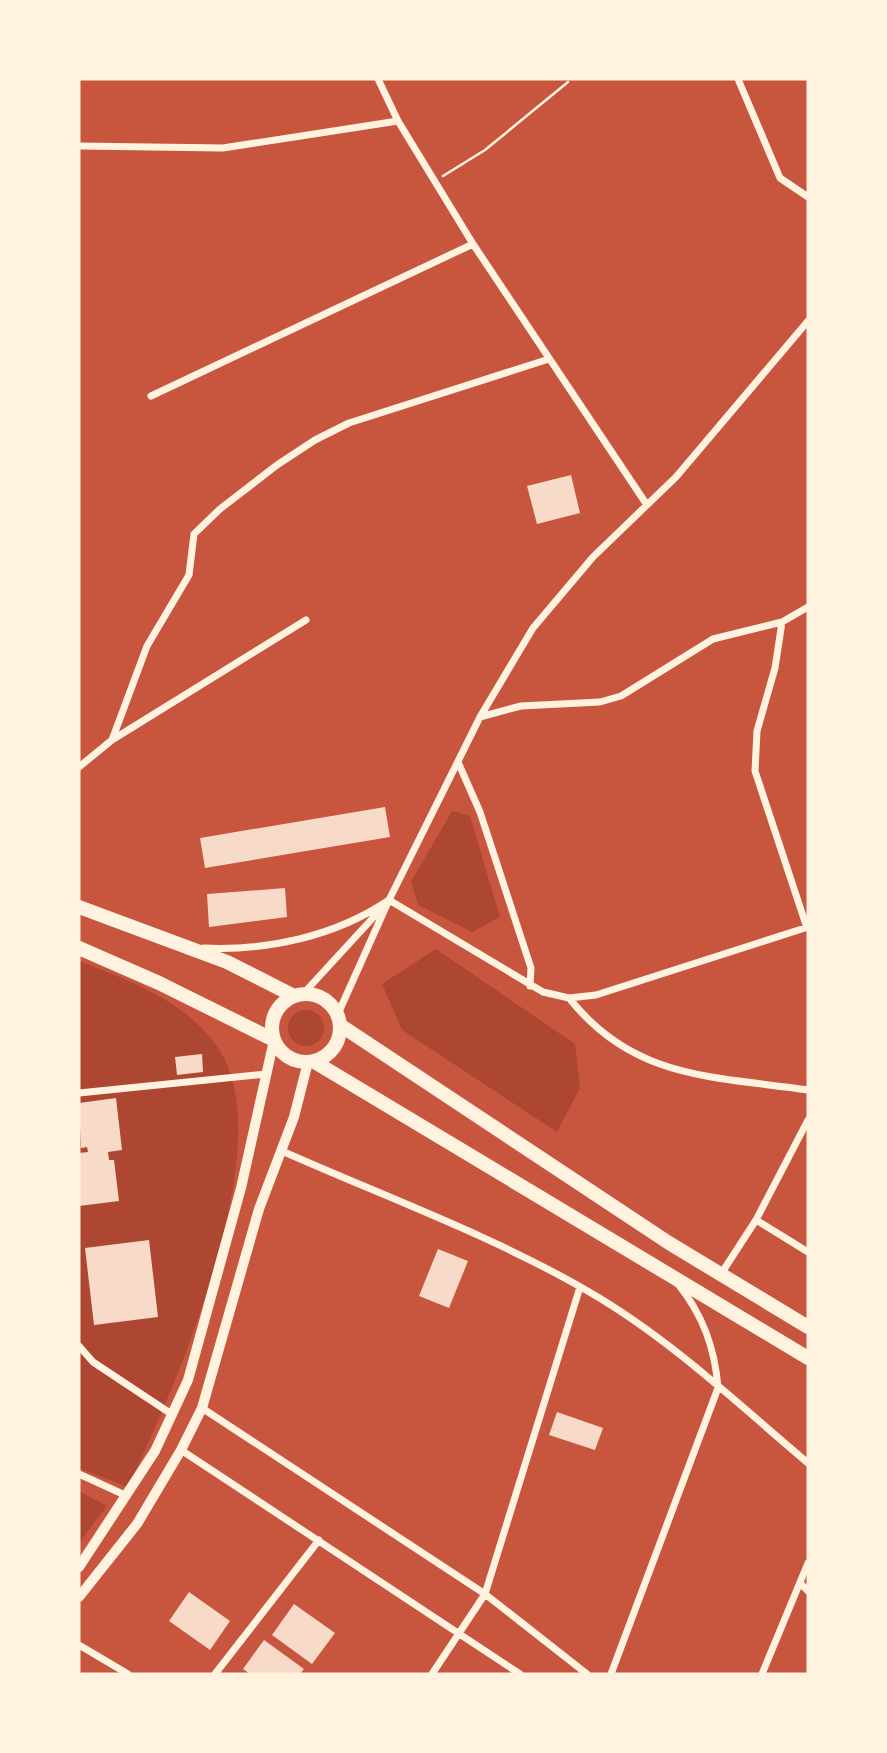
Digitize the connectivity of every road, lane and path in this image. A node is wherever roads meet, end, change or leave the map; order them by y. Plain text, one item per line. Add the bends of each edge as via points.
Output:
1 (378, 79) edge
2 (738, 79) edge
3 (568, 82) dead end
4 (398, 121) junction
5 (79, 146) edge
6 (434, 182) junction
7 (808, 197) edge
8 (473, 244) junction
9 (808, 321) edge
10 (549, 359) junction
11 (151, 396) dead end
12 (647, 505) junction
13 (808, 607) edge
14 (306, 620) dead end
15 (782, 622) junction
16 (480, 717) junction
17 (112, 740) junction
18 (458, 762) junction
19 (79, 767) edge
20 (390, 900) junction
21 (79, 906) edge
22 (808, 927) edge
23 (187, 947) junction
24 (79, 948) edge
25 (530, 986) junction
26 (298, 995) junction
27 (569, 998) junction
28 (338, 1021) junction
29 (274, 1040) junction
30 (311, 1062) junction
31 (266, 1074) junction
32 (808, 1090) edge
33 (79, 1093) edge
34 (808, 1120) edge
35 (282, 1151) junction
36 (757, 1220) junction
37 (808, 1252) edge
38 (667, 1273) junction
39 (720, 1274) junction
40 (580, 1287) junction
41 (808, 1327) edge
42 (79, 1346) edge
43 (808, 1357) edge
44 (718, 1388) junction
45 (202, 1408) junction
46 (173, 1415) junction
47 (181, 1450) junction
48 (808, 1463) edge
49 (79, 1474) edge
50 (127, 1496) junction
51 (319, 1540) junction
52 (808, 1563) edge
53 (79, 1567) edge
54 (800, 1583) junction
55 (808, 1591) edge
56 (485, 1594) junction
57 (79, 1597) edge
58 (459, 1632) junction
59 (79, 1645) edge
60 (128, 1674) edge
61 (215, 1674) edge
62 (432, 1674) edge
63 (520, 1674) edge
64 (587, 1674) edge
65 (611, 1674) edge
66 (762, 1674) edge

1 - 4 street
2 - 7 street via 780,178
3 - 6 path via 485,150
4 - 5 street via 223,148
4 - 6 street
6 - 8 street
8 - 10 street
8 - 11 street
9 - 12 street via 677,477
10 - 12 street
10 - 17 street via 328,432 220,509 194,534 189,575 147,646
12 - 16 street via 551,603
13 - 15 street
14 - 17 street
15 - 16 street via 713,639 611,700 542,703
15 - 22 street via 757,731 755,771
16 - 18 street
17 - 19 street
18 - 20 street
18 - 25 street via 480,812 531,968
20 - 23 street via 346,924 297,939 242,948
20 - 25 street
20 - 26 street
20 - 28 street
21 - 23 main road
22 - 27 street via 596,995
23 - 26 main road
24 - 29 main road
25 - 27 street
26 - 28 main road via 326,1000
26 - 29 main road via 275,1012
27 - 32 street via 612,1042 648,1061 686,1072
28 - 30 main road via 336,1044
28 - 39 main road
29 - 30 main road via 285,1056
29 - 31 street
30 - 35 street
30 - 38 main road
31 - 33 street
31 - 46 street via 196,1355
34 - 36 street
35 - 40 street
35 - 45 street via 259,1209
36 - 37 street
36 - 39 street
38 - 43 main road
38 - 44 street via 704,1325
39 - 41 main road
40 - 44 street via 641,1325
40 - 56 street
42 - 46 street via 88,1358
44 - 48 street
44 - 65 street
45 - 47 street
45 - 56 street
46 - 50 street
47 - 51 street
47 - 57 street via 137,1524
49 - 50 street
50 - 53 street
51 - 58 street
51 - 61 street
52 - 54 street
54 - 55 street
54 - 66 street
56 - 58 street
56 - 64 street
58 - 62 street
58 - 63 street
59 - 60 street

